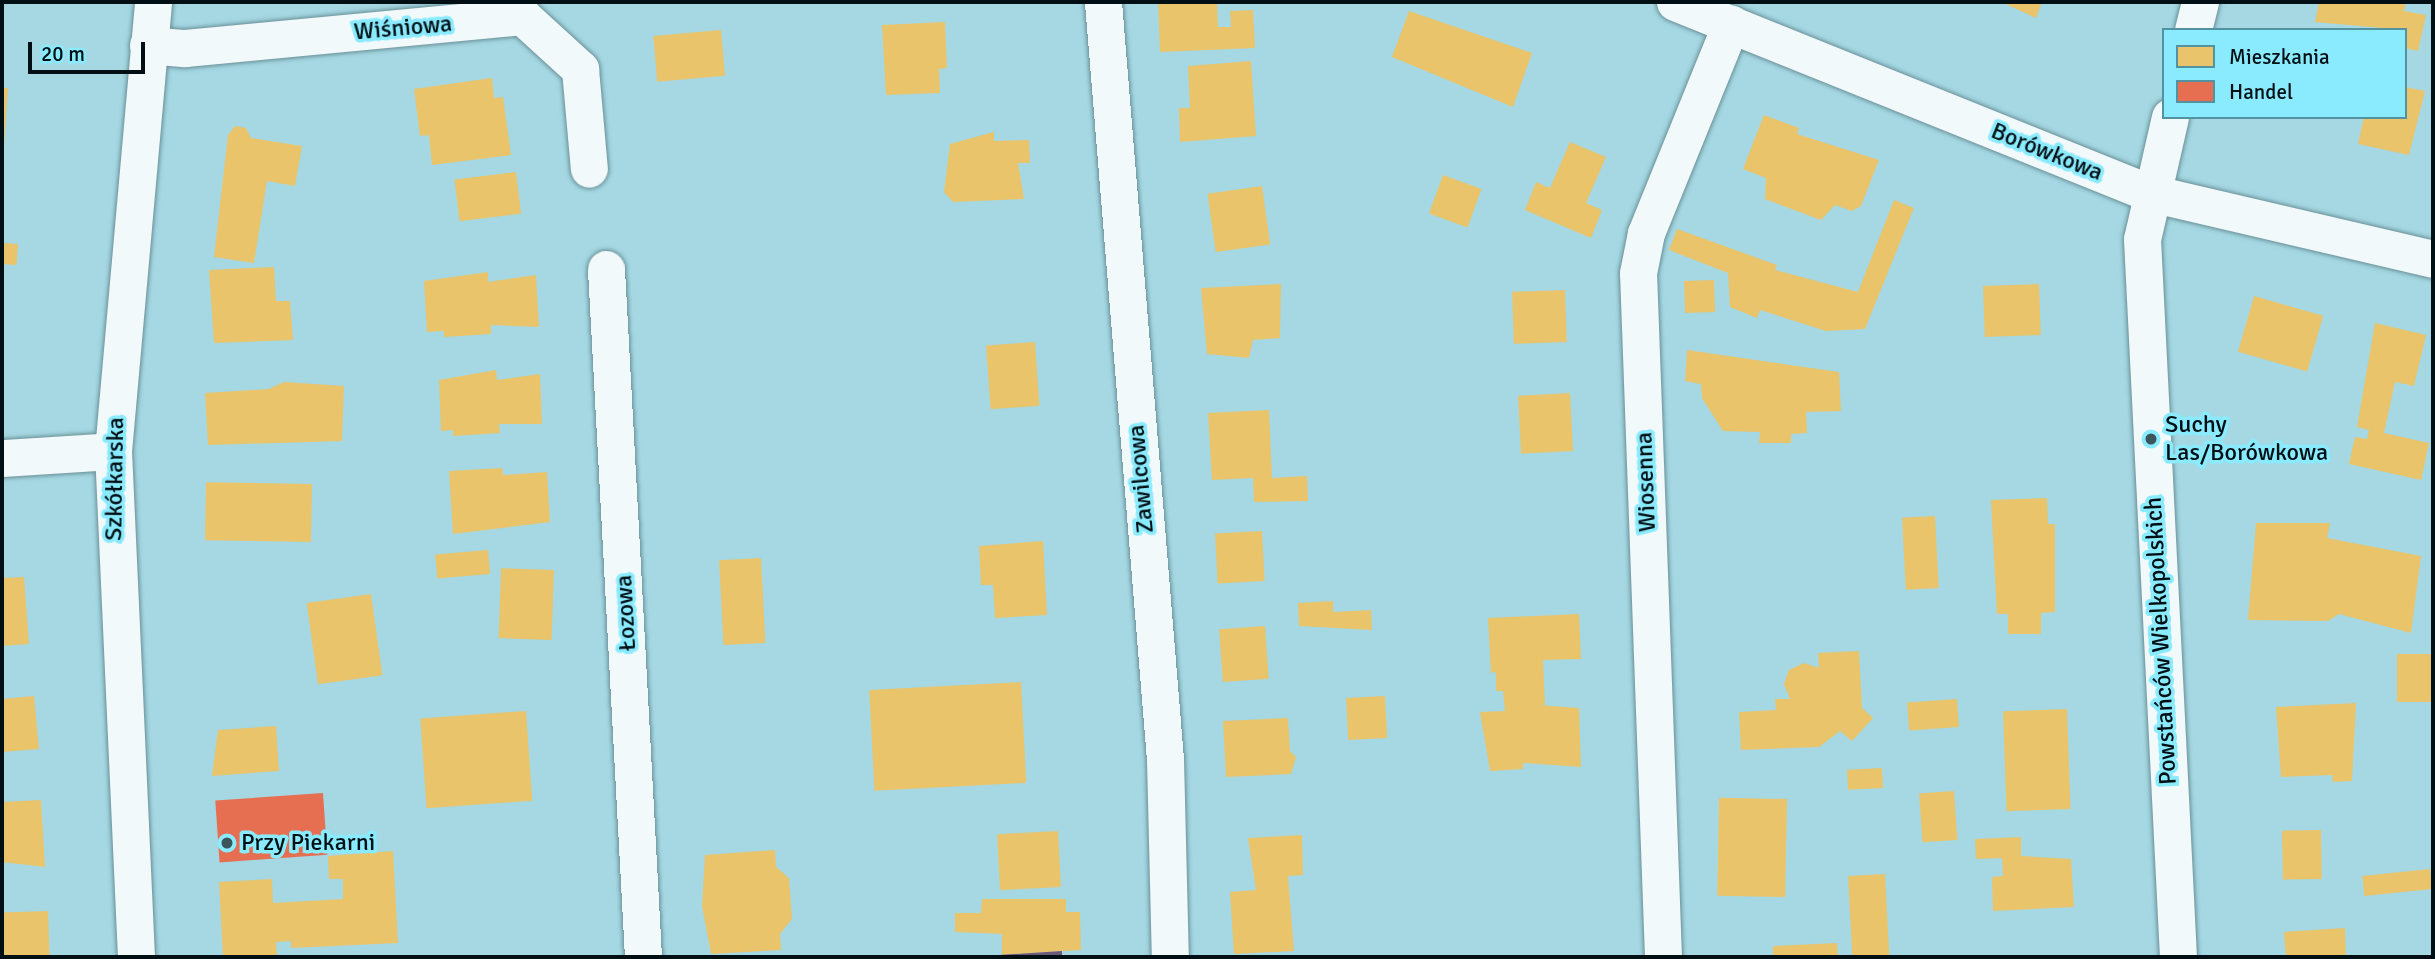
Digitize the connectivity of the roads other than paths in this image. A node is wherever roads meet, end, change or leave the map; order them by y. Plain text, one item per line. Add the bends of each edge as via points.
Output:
1 (153, 2) edge
2 (1102, 2) edge
3 (1675, 2) edge
4 (2200, 2) edge
5 (1731, 24) junction
6 (2194, 28) edge
7 (148, 45) junction
8 (2169, 119) edge
9 (589, 169) dead end
10 (2150, 193) junction
11 (2433, 259) edge
12 (606, 268) dead end
13 (113, 451) junction
14 (2, 458) edge
15 (136, 957) edge
16 (643, 957) edge
17 (1170, 957) edge
18 (1663, 957) edge
19 (2178, 957) edge

1 - 7 street, Szkółkarska
2 - 17 street, Zawilcowa via 1165,759
3 - 5 street, Borówkowa
4 - 6 street
5 - 10 street, Borówkowa
5 - 18 street, Wiosenna via 1646,233 1638,273
7 - 9 street, Wiśniowa via 185,48 522,16 580,69
7 - 13 street, Szkółkarska
8 - 10 street, Powstańców Wielkopolskich
10 - 11 street, Borówkowa
10 - 19 street, Powstańców Wielkopolskich via 2142,239
12 - 16 street, Łozowa
13 - 14 street
13 - 15 street, Szkółkarska

